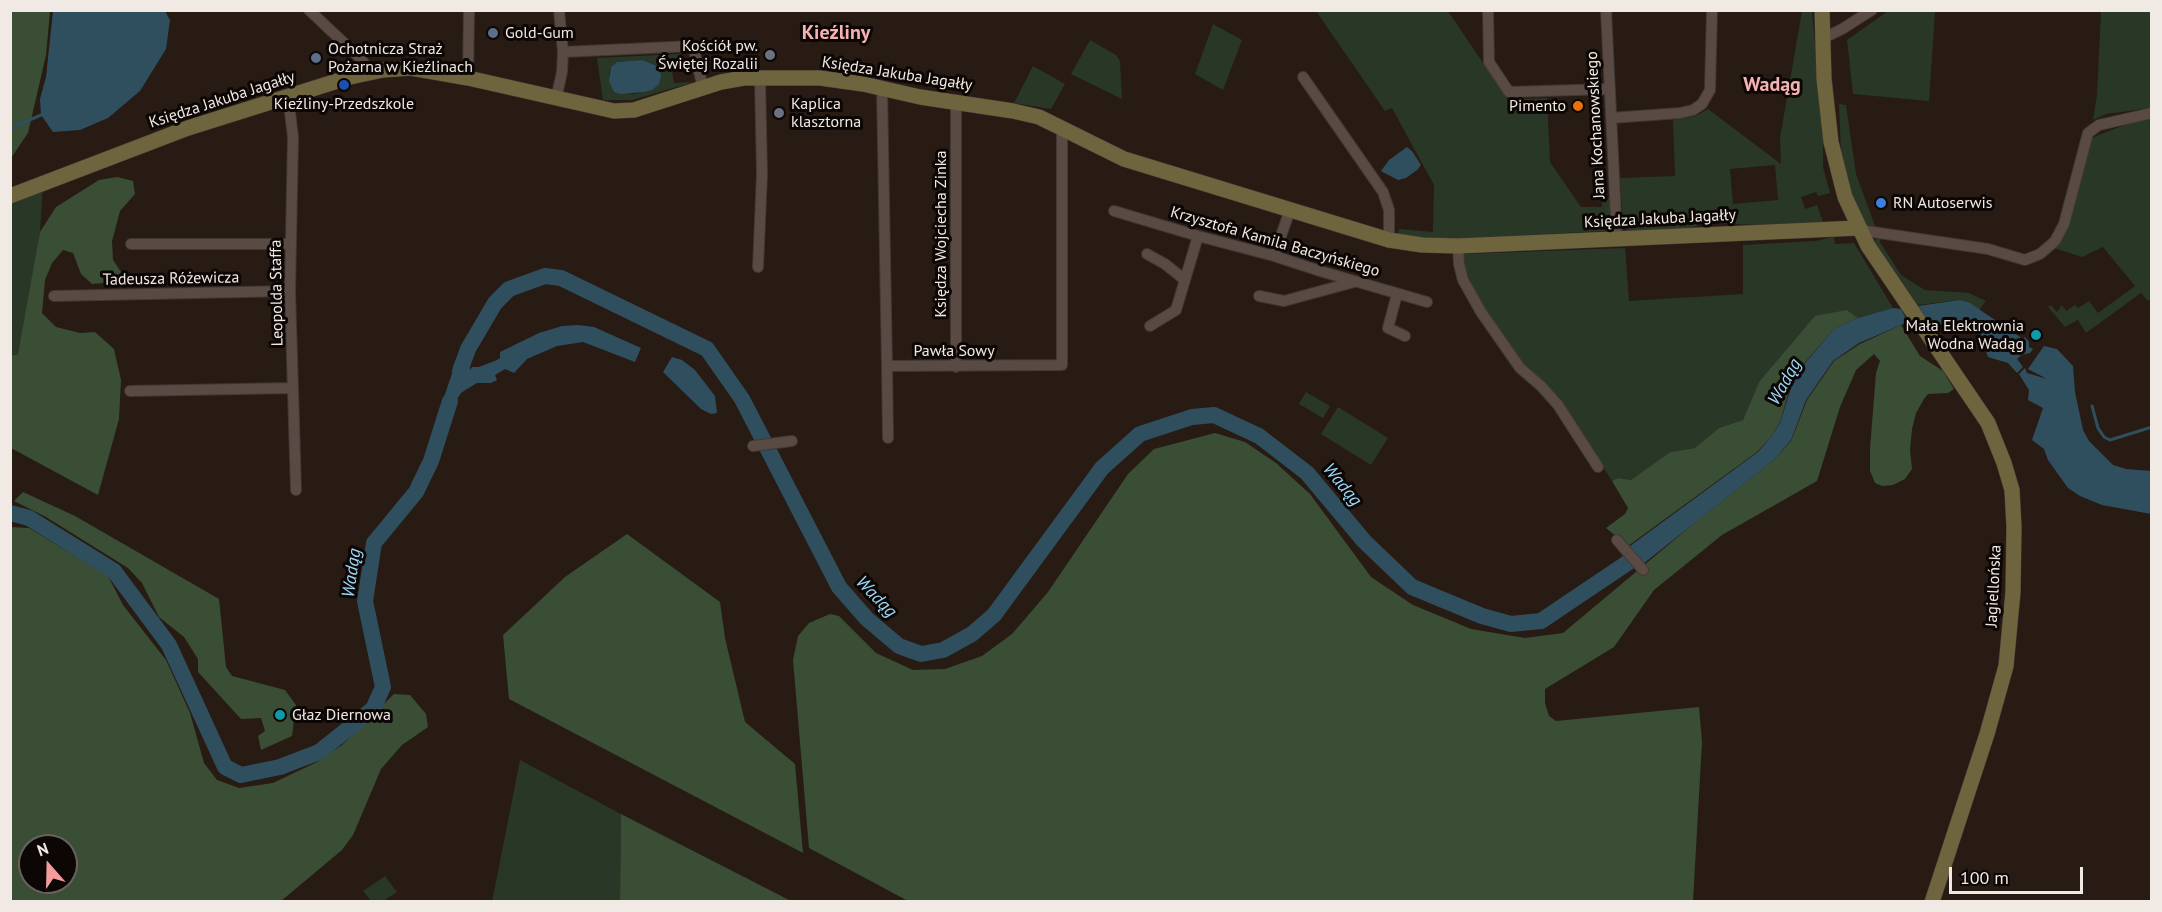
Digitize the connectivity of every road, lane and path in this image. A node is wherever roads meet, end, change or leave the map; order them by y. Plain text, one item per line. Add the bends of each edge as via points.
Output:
1 (309, 10) edge
2 (469, 10) edge
3 (559, 10) edge
4 (1488, 10) edge
5 (1606, 10) edge
6 (1712, 10) edge
7 (1822, 10) edge
8 (1872, 10) edge
9 (1823, 35) junction
10 (563, 52) junction
11 (370, 72) junction
12 (1303, 77) dead end
13 (468, 78) junction
14 (760, 78) junction
15 (703, 88) junction
16 (882, 89) junction
17 (1610, 89) junction
18 (288, 96) junction
19 (556, 99) junction
20 (956, 102) junction
21 (2151, 113) edge
22 (1611, 118) junction
23 (1062, 129) junction
24 (10, 196) edge
25 (1290, 210) junction
26 (1114, 211) dead end
27 (1858, 228) junction
28 (1198, 236) junction
29 (1617, 239) junction
30 (1389, 240) junction
31 (131, 244) dead end
32 (291, 244) junction
33 (1458, 246) junction
34 (1147, 254) dead end
35 (1274, 256) junction
36 (758, 267) dead end
37 (1320, 272) junction
38 (1185, 280) junction
39 (1354, 282) junction
40 (290, 291) junction
41 (1319, 292) junction
42 (1397, 294) junction
43 (54, 296) dead end
44 (1259, 296) dead end
45 (1427, 302) dead end
46 (1150, 326) dead end
47 (1406, 336) dead end
48 (887, 366) junction
49 (956, 367) junction
50 (293, 388) junction
51 (130, 391) dead end
52 (888, 438) dead end
53 (792, 441) dead end
54 (753, 446) dead end
55 (1598, 467) dead end
56 (296, 490) dead end
57 (1617, 540) dead end
58 (1643, 570) dead end
59 (1932, 902) edge

1 - 11 street
2 - 13 street
3 - 10 street
4 - 17 street via 1489,62 1509,92
5 - 17 street, Jana Kochanowskiego
6 - 22 street via 1710,90 1702,104 1693,111 1680,113
7 - 9 street
8 - 9 street via 1842,29
9 - 27 street via 1831,142 1839,181
10 - 15 street via 693,46
10 - 19 street
11 - 13 street, Księdza Jakuba Jagałły via 411,68
11 - 18 street, Księdza Jakuba Jagałły
12 - 30 street via 1383,192 1389,210
13 - 19 street, Księdza Jakuba Jagałły
14 - 15 street, Księdza Jakuba Jagałły
14 - 16 street, Księdza Jakuba Jagałły via 820,78
14 - 36 street via 762,174
15 - 19 street, Księdza Jakuba Jagałły via 634,110 614,111
16 - 20 street, Księdza Jakuba Jagałły
16 - 48 street
17 - 22 street, Jana Kochanowskiego
18 - 24 street, Księdza Jakuba Jagałły via 188,128
18 - 32 street, Leopolda Staffa via 293,137
20 - 23 street, Księdza Jakuba Jagałły via 1039,117
20 - 49 street, Księdza Wojciecha Zinka
21 - 27 street via 2099,125 2088,133 2064,224 2055,241 2025,260 1988,249
22 - 29 street, Jana Kochanowskiego
23 - 25 street, Księdza Jakuba Jagałły via 1124,159
23 - 49 street, Pawła Sowy via 1062,364
25 - 30 street, Księdza Jakuba Jagałły
25 - 35 street
26 - 28 street, Krzysztofa Kamila Baczyńskiego
27 - 29 street, Księdza Jakuba Jagałły
27 - 59 street, Jagiellońska via 1988,423 2012,490 2011,622 2006,666 1988,734
28 - 35 street, Krzysztofa Kamila Baczyńskiego
28 - 38 street
29 - 33 street, Księdza Jakuba Jagałły
30 - 33 street, Księdza Jakuba Jagałły
31 - 32 street
32 - 40 street, Leopolda Staffa
33 - 55 street via 1463,280 1481,312 1520,368 1558,405
34 - 38 street
35 - 37 street, Krzysztofa Kamila Baczyńskiego
37 - 39 street, Krzysztofa Kamila Baczyńskiego
37 - 41 street
38 - 46 street via 1176,310
39 - 41 street
39 - 42 street, Krzysztofa Kamila Baczyńskiego
40 - 43 street, Tadeusza Różewicza
40 - 50 street, Leopolda Staffa
41 - 44 street via 1284,301
42 - 45 street, Krzysztofa Kamila Baczyńskiego
42 - 47 street via 1388,328
48 - 49 street, Pawła Sowy
48 - 52 street
50 - 51 street
50 - 56 street, Leopolda Staffa
53 - 54 street
57 - 58 street

